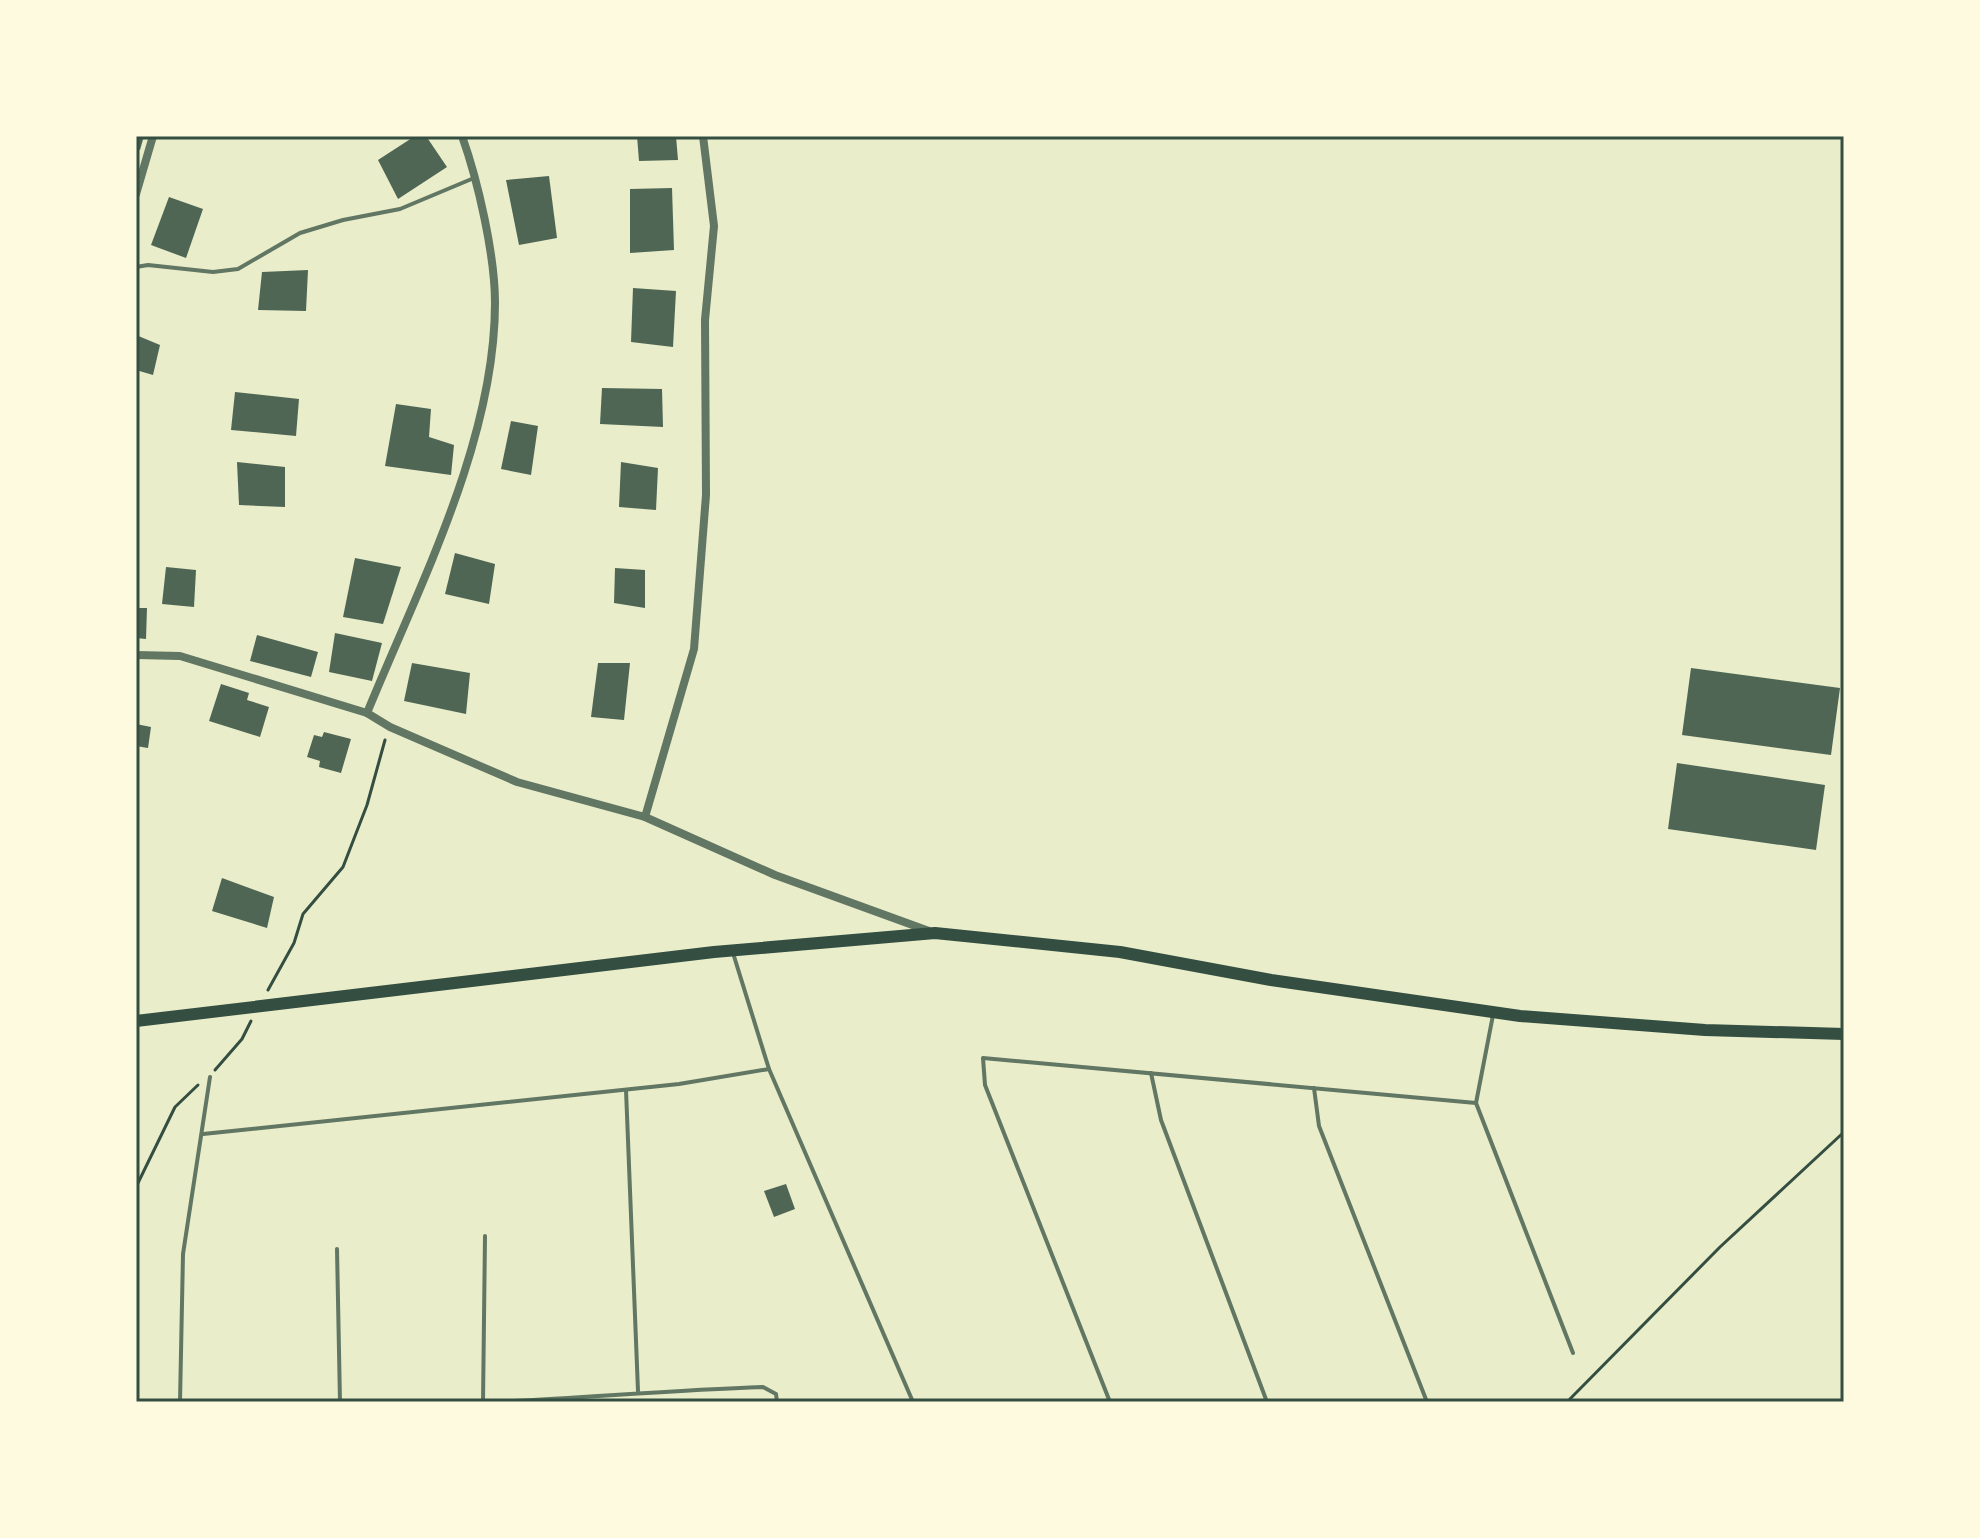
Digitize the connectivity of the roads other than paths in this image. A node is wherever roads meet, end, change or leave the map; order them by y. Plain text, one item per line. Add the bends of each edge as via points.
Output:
1 (153, 136) edge
2 (462, 136) edge
3 (703, 136) edge
4 (477, 177) junction
5 (136, 194) edge
6 (136, 267) edge
7 (136, 655) edge
8 (367, 713) junction
9 (645, 817) junction
10 (935, 933) junction
11 (733, 950) junction
12 (1493, 1013) junction
13 (136, 1021) edge
14 (1844, 1034) edge
15 (769, 1069) junction
16 (1151, 1073) junction
17 (210, 1077) dead end
18 (1314, 1088) junction
19 (626, 1089) junction
20 (1476, 1103) junction
21 (203, 1134) junction
22 (485, 1236) dead end
23 (337, 1249) dead end
24 (1573, 1353) dead end
25 (638, 1391) junction
26 (605, 1399) edge
27 (180, 1402) edge
28 (340, 1402) edge
29 (483, 1402) edge
30 (497, 1402) edge
31 (777, 1402) edge
32 (913, 1402) edge
33 (1110, 1402) edge
34 (1267, 1402) edge
35 (1427, 1402) edge

1 - 5 street
2 - 4 street
3 - 9 street via 714,226 705,320 706,495 694,649
4 - 6 lane via 400,209 300,233 238,269
4 - 8 street via 495,302 486,393 469,461
7 - 8 street via 180,656
8 - 9 street via 517,782
9 - 10 street via 775,875
10 - 11 main road
10 - 12 main road via 1120,952
11 - 13 main road
11 - 15 lane
12 - 14 main road via 1690,1029
12 - 20 lane
15 - 19 lane
15 - 32 lane
16 - 18 lane
16 - 33 lane via 983,1058 985,1085
16 - 34 lane via 1161,1120
17 - 21 lane
18 - 20 lane
18 - 35 lane via 1319,1126
19 - 21 lane
19 - 25 lane
20 - 24 lane
21 - 27 lane via 183,1254
22 - 29 lane
23 - 28 lane
25 - 26 lane
25 - 31 lane via 763,1387 776,1394
26 - 30 lane

